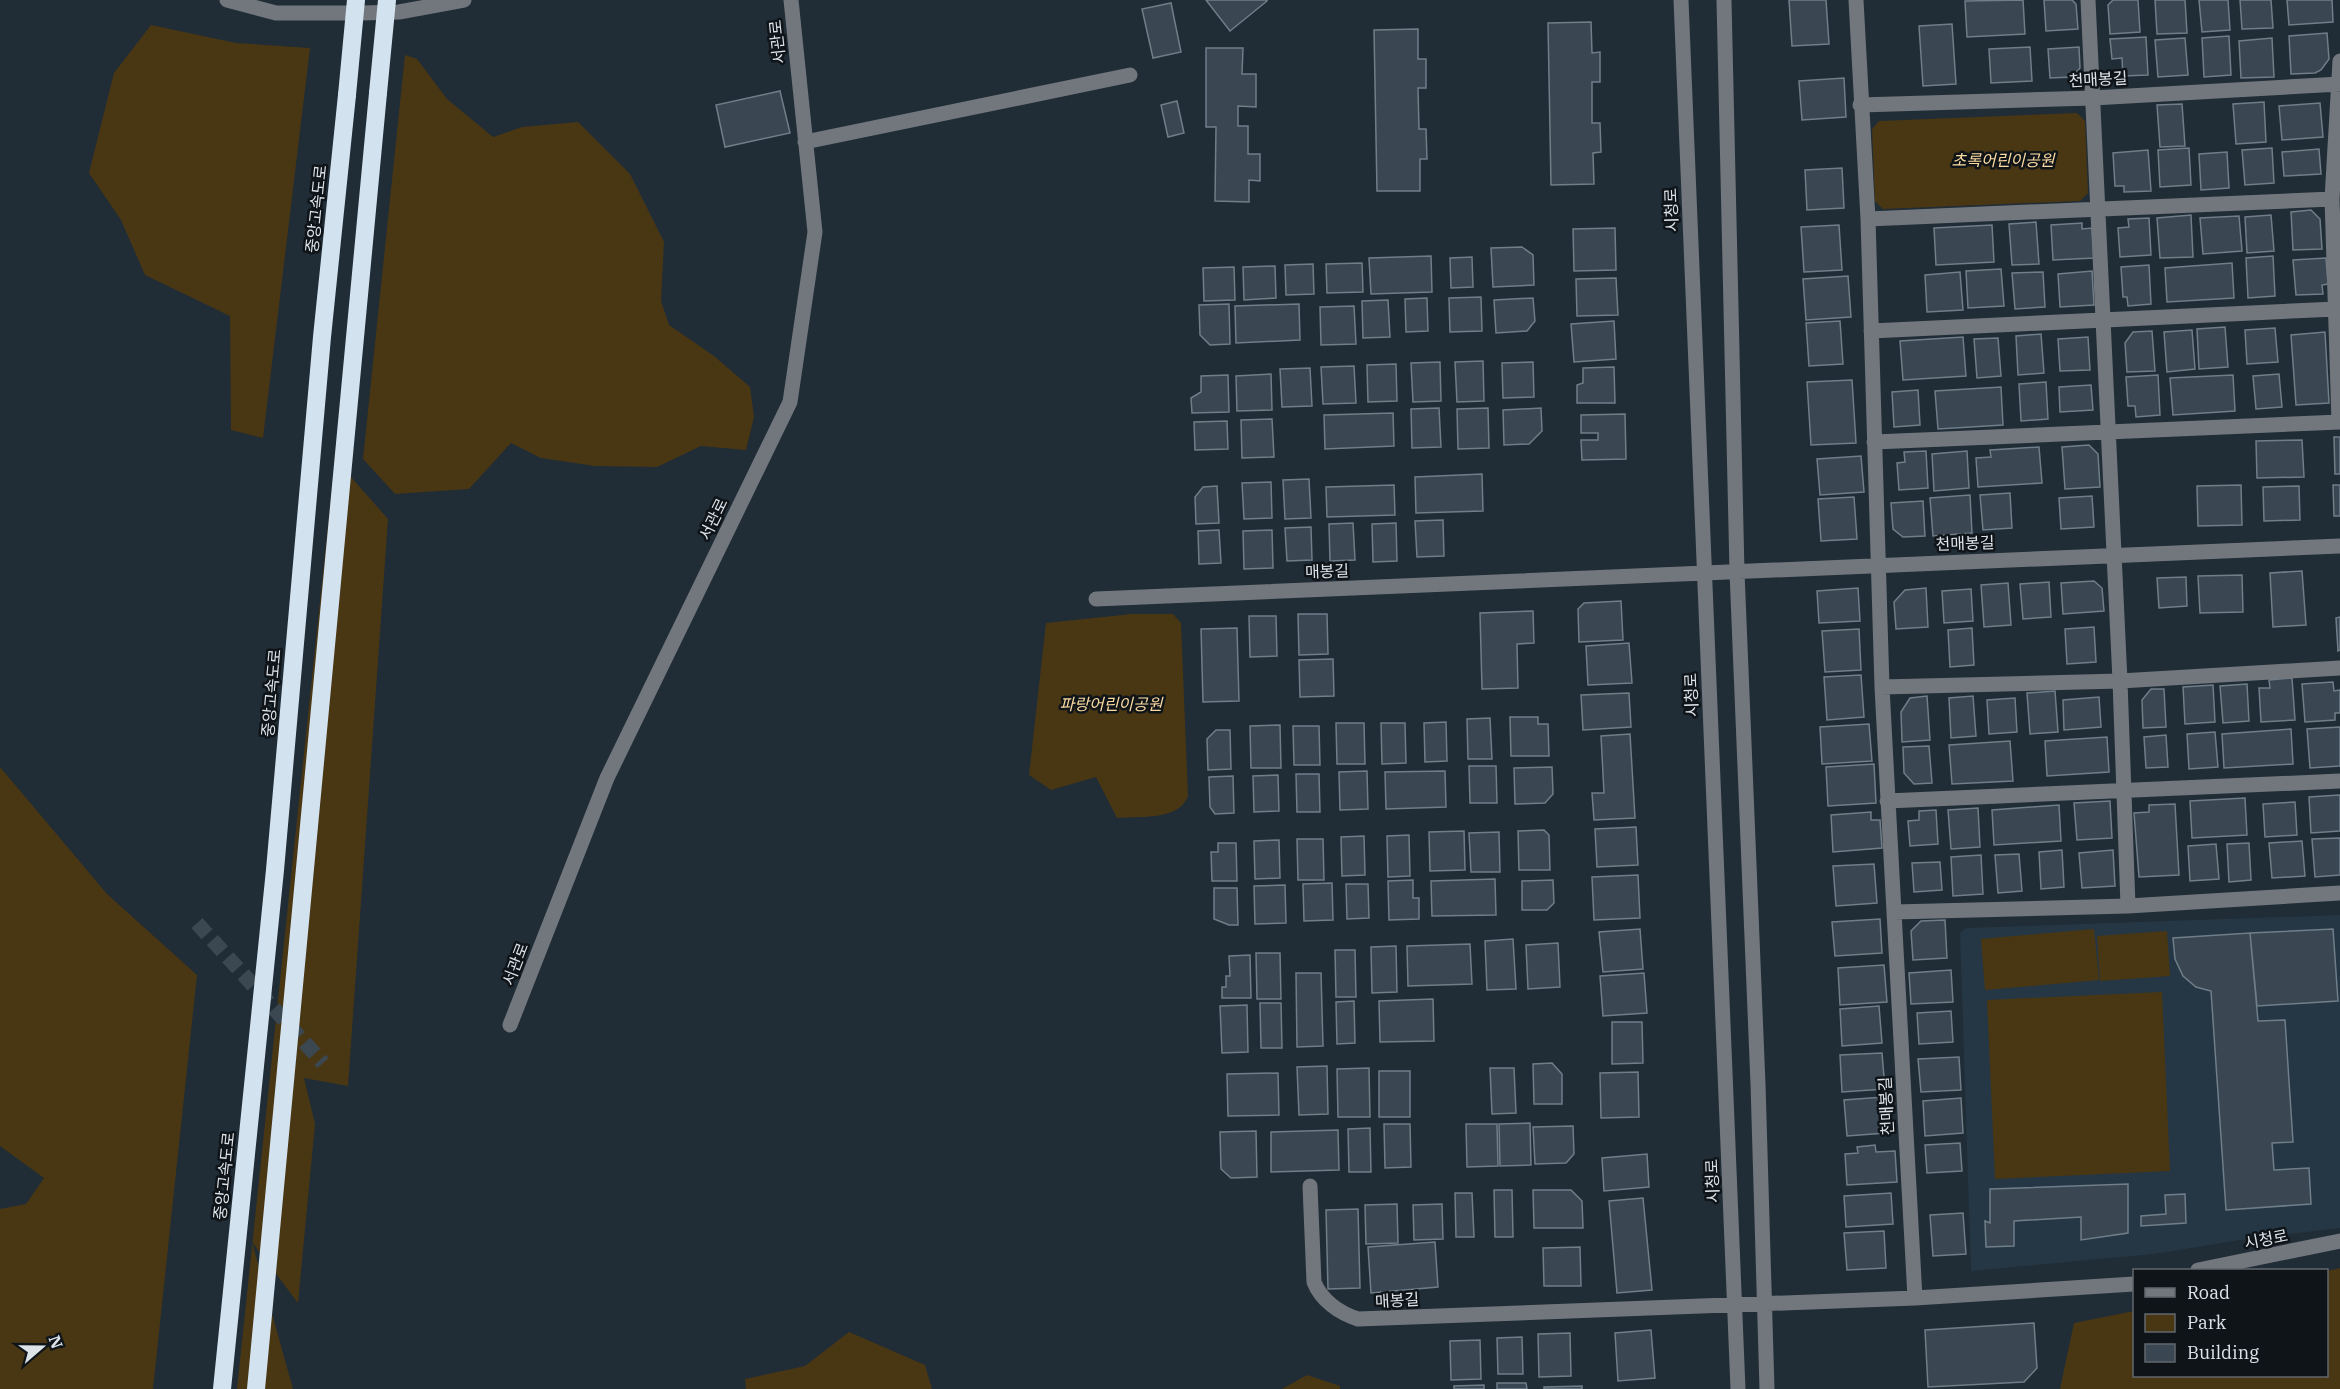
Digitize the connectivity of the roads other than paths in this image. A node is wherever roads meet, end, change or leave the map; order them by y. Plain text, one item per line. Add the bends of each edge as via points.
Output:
1 (227, 0) edge
2 (356, 0) edge
3 (387, 0) edge
4 (464, 0) edge
5 (791, 0) edge
6 (1681, 0) edge
7 (1724, 0) edge
8 (1856, 0) edge
9 (2088, 0) edge
10 (2340, 61) edge
11 (1130, 75) dead end
12 (2339, 83) edge
13 (2093, 98) junction
14 (1860, 105) junction
15 (805, 142) junction
16 (2332, 199) junction
17 (2098, 208) junction
18 (1868, 219) junction
19 (2336, 309) junction
20 (2102, 321) junction
21 (1871, 331) junction
22 (2340, 422) edge
23 (2108, 432) junction
24 (1874, 442) junction
25 (2340, 546) edge
26 (2113, 556) junction
27 (1879, 564) junction
28 (1737, 572) junction
29 (1703, 574) junction
30 (1096, 599) dead end
31 (2340, 668) edge
32 (2120, 681) junction
33 (1882, 687) junction
34 (2340, 781) edge
35 (2125, 792) junction
36 (1887, 801) junction
37 (2340, 893) edge
38 (2128, 906) junction
39 (1894, 912) junction
40 (510, 1025) dead end
41 (1310, 1186) dead end
42 (2340, 1241) edge
43 (2203, 1269) edge
44 (2133, 1284) edge
45 (1915, 1298) junction
46 (1764, 1304) junction
47 (1735, 1306) junction
48 (222, 1389) edge
49 (256, 1389) edge
50 (1738, 1389) edge
51 (1767, 1389) edge

1 - 4 street via 276,13 399,12
2 - 48 highway, 중앙고속도로, bridge
3 - 49 highway, bridge
5 - 15 street, 서관로
6 - 29 street, 시청로
7 - 28 street
8 - 14 street, 천매봉길
9 - 13 street
10 - 12 street
11 - 15 street
12 - 13 street, 천매봉길
12 - 16 street
13 - 14 street, 천매봉길
13 - 17 street
14 - 18 street, 천매봉길
15 - 40 street, 서관로 via 815,232 790,402 607,778
16 - 17 street
16 - 19 street
17 - 18 street
17 - 20 street
18 - 21 street, 천매봉길
19 - 20 street
19 - 22 street
20 - 21 street
20 - 23 street
21 - 24 street, 천매봉길
22 - 23 street
23 - 24 street
23 - 26 street
24 - 27 street, 천매봉길
25 - 26 street, 천매봉길
26 - 27 street, 천매봉길
26 - 32 street
27 - 28 street, 매봉길
27 - 33 street, 천매봉길
28 - 29 street, 매봉길
28 - 46 street
29 - 30 street, 매봉길
29 - 47 street, 시청로
31 - 32 street
32 - 33 street
32 - 35 street
33 - 36 street, 천매봉길
34 - 35 street
35 - 36 street
35 - 38 street
36 - 39 street, 천매봉길
37 - 38 street
38 - 39 street
39 - 45 street, 천매봉길
41 - 47 street, 매봉길 via 1314,1282 1318,1293 1350,1317
42 - 43 street, 시청로
44 - 45 street
45 - 46 street
46 - 47 street, 매봉길
46 - 51 street
47 - 50 street, 시청로

